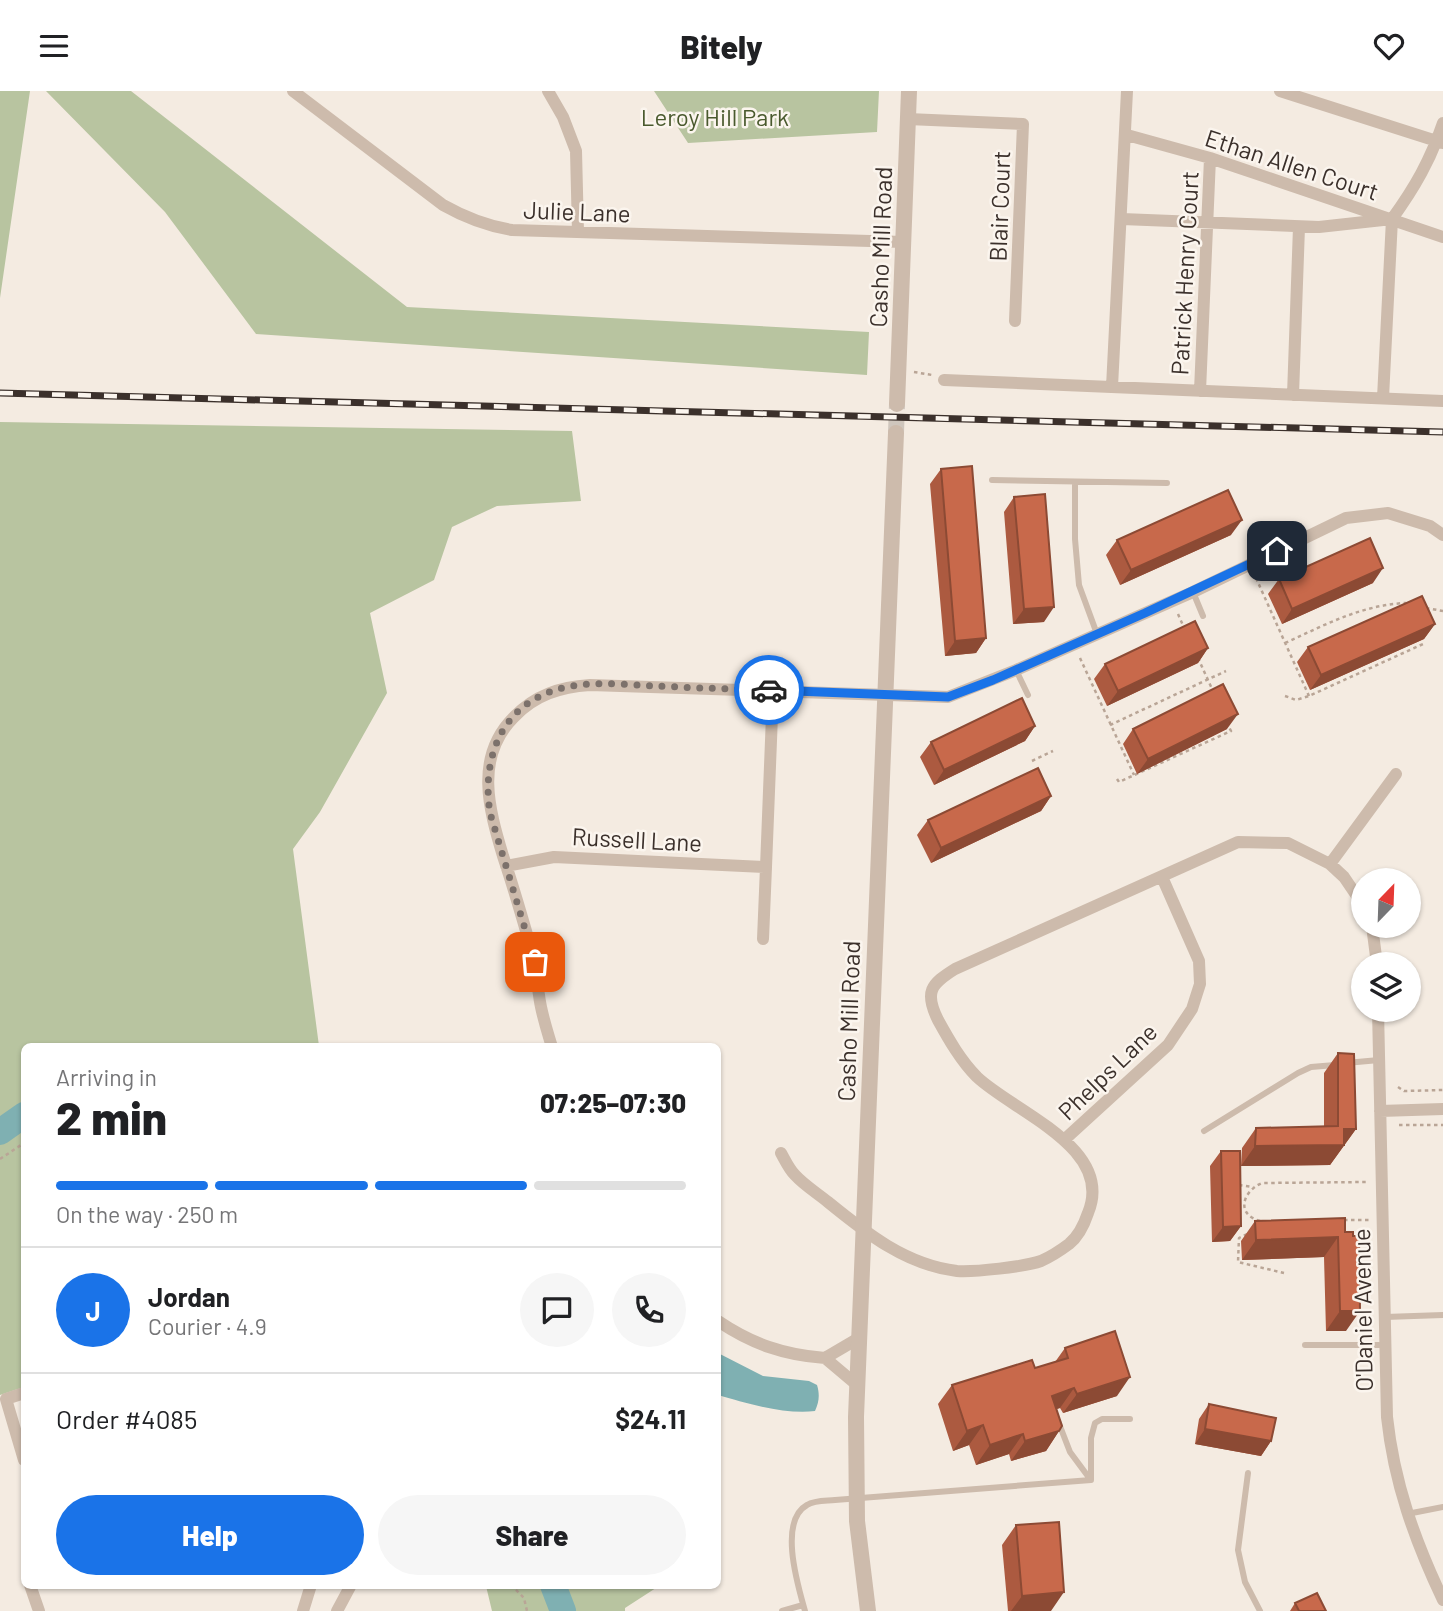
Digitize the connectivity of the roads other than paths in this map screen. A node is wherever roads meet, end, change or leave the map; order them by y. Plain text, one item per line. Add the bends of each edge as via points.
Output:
1 (293, 91) edge
2 (548, 91) edge
3 (909, 91) edge
4 (1127, 91) edge
5 (1280, 91) edge
6 (908, 119) junction
7 (1443, 123) edge
8 (1127, 135) junction
9 (1440, 142) edge
10 (1210, 158) junction
11 (1122, 219) junction
12 (1392, 219) junction
13 (1207, 223) junction
14 (1299, 227) junction
15 (578, 232) junction
16 (1443, 237) edge
17 (904, 242) junction
18 (1015, 321) dead end
19 (944, 380) road end
20 (1112, 387) junction
21 (1200, 391) junction
22 (1293, 395) junction
23 (1383, 398) junction
24 (1443, 401) edge
25 (897, 404) tunnel mouth
26 (895, 433) tunnel mouth
27 (992, 480) dead end
28 (1075, 482) junction
29 (1167, 483) dead end
30 (1443, 535) edge
31 (1193, 592) junction
32 (1203, 616) dead end
33 (1097, 634) junction
34 (1016, 670) junction
35 (773, 690) junction
36 (883, 694) junction
37 (1028, 695) dead end
38 (1396, 774) dead end
39 (1330, 864) junction
40 (506, 866) junction
41 (766, 867) junction
42 (1162, 877) junction
43 (1351, 887) edge
44 (763, 939) dead end
45 (1378, 1022) edge
46 (551, 1043) edge
47 (1379, 1060) junction
48 (1443, 1109) edge
49 (1380, 1111) junction
50 (1204, 1131) dead end
51 (1064, 1140) junction
52 (781, 1153) dead end
53 (864, 1231) junction
54 (1443, 1315) edge
55 (1383, 1317) junction
56 (721, 1323) edge
57 (859, 1338) junction
58 (1306, 1345) dead end
59 (1384, 1345) junction
60 (825, 1358) junction
61 (857, 1385) junction
62 (21, 1394) edge
63 (1130, 1419) dead end
64 (1058, 1420) edge
65 (21, 1450) edge
66 (1248, 1473) dead end
67 (1091, 1480) junction
68 (856, 1498) junction
69 (1443, 1507) edge
70 (1407, 1515) junction
71 (31, 1589) edge
72 (310, 1589) edge
73 (349, 1589) edge
74 (1443, 1600) edge
75 (804, 1608) edge
76 (39, 1611) edge
77 (303, 1611) edge
78 (337, 1611) edge
79 (782, 1611) edge
80 (868, 1611) edge
81 (1260, 1611) edge

1 - 15 street, Julie Lane via 460,214 512,230
2 - 15 street via 576,151
3 - 6 street, Casho Mill Road
4 - 8 street
5 - 9 street
6 - 17 street, Casho Mill Road
6 - 18 street, Blair Court via 1023,124
7 - 9 street
8 - 10 street, Ethan Allen Court
8 - 11 street
9 - 12 street
10 - 12 street, Ethan Allen Court
10 - 13 street, Patrick Henry Court
11 - 13 street
11 - 20 street
12 - 14 street
12 - 16 street, Ethan Allen Court
12 - 23 street
13 - 14 street
13 - 21 street, Patrick Henry Court
14 - 22 street
15 - 17 street, Julie Lane
17 - 25 street, Casho Mill Road
19 - 20 street
20 - 21 street
21 - 22 street
22 - 23 street
23 - 24 street
26 - 36 street, Casho Mill Road
27 - 28 lane
28 - 29 lane
28 - 33 lane via 1079,585
30 - 31 street via 1430,526 1388,513 1346,518
31 - 32 lane
31 - 33 street
33 - 34 street
34 - 36 street via 948,697
34 - 37 lane
35 - 36 street
35 - 40 street via 590,685 569,686 536,698 504,729 488,768 490,813
35 - 41 street
36 - 53 street, Casho Mill Road
38 - 39 street
39 - 42 street via 1288,843 1238,842
39 - 43 street
40 - 41 street, Russell Lane via 554,857
40 - 46 street via 530,941
41 - 44 street
42 - 51 street, Phelps Lane via 1199,961 1200,984 1192,1009 1168,1045
42 - 51 street via 955,969 937,980 931,995 950,1043 977,1077
45 - 47 street, O'Daniel Avenue
47 - 49 street, O'Daniel Avenue
47 - 50 lane via 1311,1067
48 - 49 street
49 - 55 street, O'Daniel Avenue
51 - 53 street via 1078,1153 1092,1178 1092,1206 1070,1243 1041,1261 969,1272 953,1270 917,1261
52 - 53 street via 794,1175
53 - 57 street, Casho Mill Road
54 - 55 lane
55 - 59 street, O'Daniel Avenue
56 - 60 street via 776,1351
57 - 60 street
57 - 61 street, Casho Mill Road
58 - 59 lane
59 - 70 street, O'Daniel Avenue via 1389,1441
60 - 61 street
61 - 68 street, Casho Mill Road
62 - 65 street via 6,1399
63 - 67 lane via 1095,1423
64 - 67 lane via 1070,1452
66 - 81 lane via 1238,1551 1245,1582
67 - 68 lane
68 - 75 lane via 818,1501 799,1512 792,1556
68 - 80 street, Casho Mill Road
69 - 70 lane
70 - 74 street, O'Daniel Avenue
71 - 76 street
72 - 77 street
73 - 78 street
75 - 79 lane

